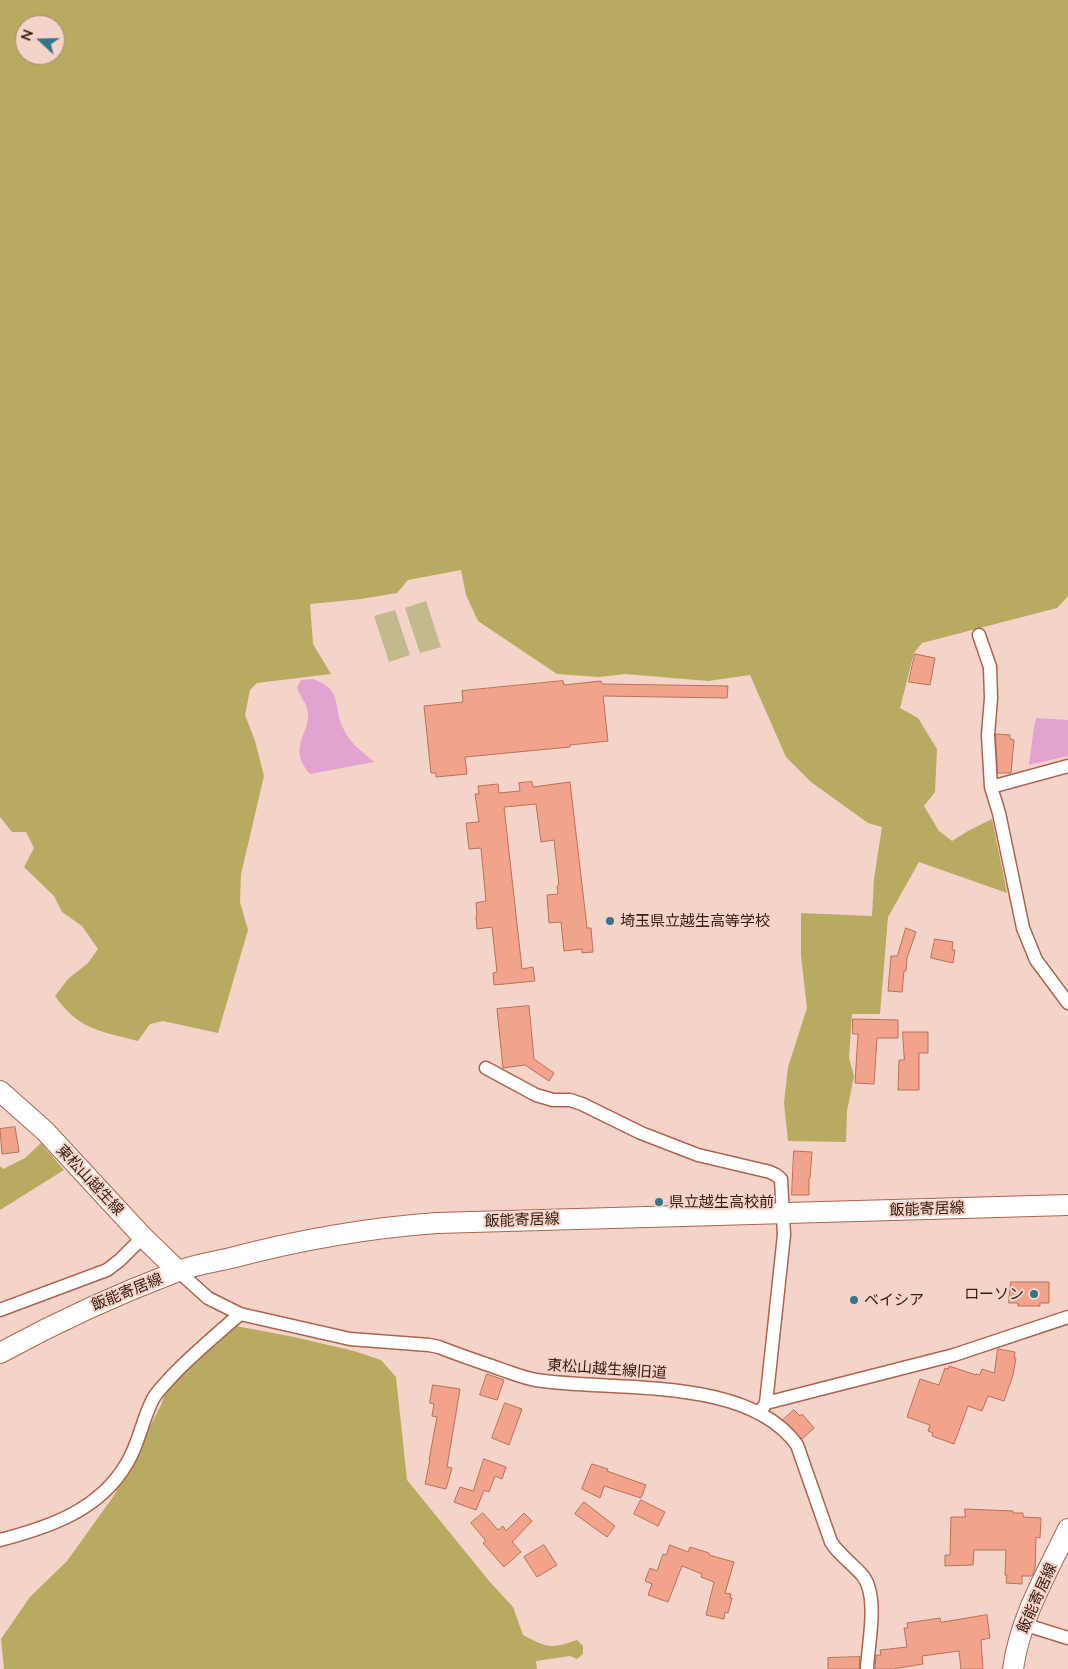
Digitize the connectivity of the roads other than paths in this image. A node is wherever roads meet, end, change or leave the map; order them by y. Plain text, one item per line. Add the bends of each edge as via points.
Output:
1 (979, 634) dead end
2 (1068, 766) edge
3 (990, 787) junction
4 (1068, 1003) edge
5 (486, 1068) dead end
6 (0, 1091) edge
7 (1068, 1205) edge
8 (783, 1213) junction
9 (143, 1237) junction
10 (178, 1271) junction
11 (0, 1310) edge
12 (240, 1314) junction
13 (1068, 1317) edge
14 (0, 1353) edge
15 (763, 1408) junction
16 (1068, 1529) edge
17 (0, 1540) edge
18 (1023, 1624) junction
19 (1068, 1638) edge
20 (867, 1669) edge
21 (1014, 1669) edge

1 - 3 street via 990,667
2 - 3 street
3 - 4 street via 999,813 1027,942 1036,960
5 - 8 street via 536,1096 570,1100 698,1155 776,1174 781,1179
6 - 9 main road, 東松山越生線 via 45,1131
7 - 8 main road, 飯能寄居線
8 - 10 main road, 飯能寄居線 via 395,1226 302,1240
8 - 15 street via 784,1235
9 - 10 main road, 東松山越生線
9 - 11 street via 107,1270
10 - 12 street, 東松山越生線旧道 via 208,1298
10 - 14 main road, 飯能寄居線 via 99,1302
12 - 15 street, 東松山越生線旧道 via 350,1340 428,1345 535,1380 701,1394
12 - 17 street via 188,1359 153,1399 128,1463 109,1490 76,1513
13 - 15 street via 954,1355
15 - 20 street, 東松山越生線旧道 via 797,1445 831,1542 868,1585 871,1618
16 - 18 main road, 飯能寄居線
18 - 19 street
18 - 21 main road, 飯能寄居線

